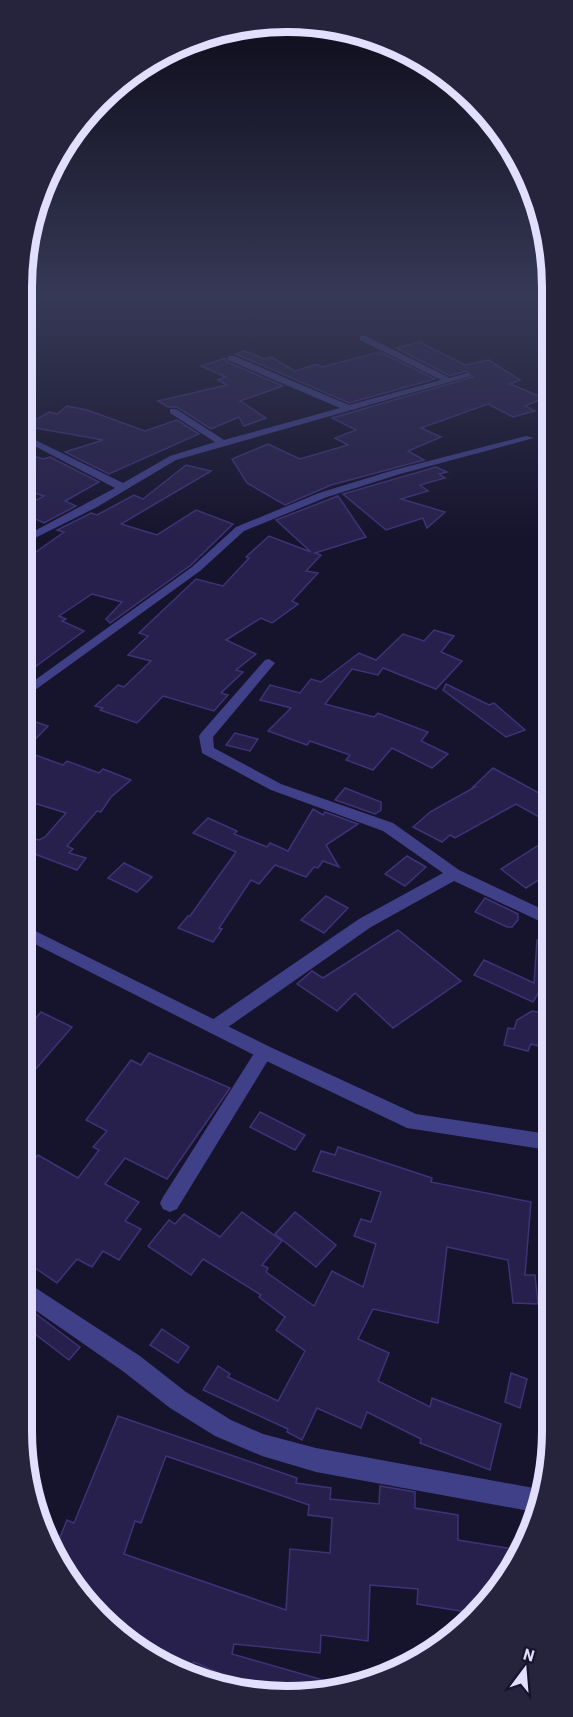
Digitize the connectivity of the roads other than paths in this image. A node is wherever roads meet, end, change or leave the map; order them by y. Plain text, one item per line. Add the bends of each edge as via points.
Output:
1 (280, 379) edge
2 (444, 379) edge
3 (455, 379) edge
4 (448, 381) junction
5 (350, 409) junction
6 (173, 411) dead end
7 (529, 438) dead end
8 (32, 441) edge
9 (221, 442) junction
10 (124, 488) junction
11 (32, 536) edge
12 (269, 663) dead end
13 (32, 688) edge
14 (454, 874) junction
15 (542, 916) edge
16 (32, 936) edge
17 (215, 1027) junction
18 (264, 1052) junction
19 (542, 1141) edge
20 (170, 1203) dead end
21 (32, 1296) edge
22 (532, 1500) edge

1 - 5 street
2 - 4 street
3 - 4 street
4 - 5 street
5 - 9 street
6 - 9 street
7 - 13 street via 323,495 240,529 196,570
8 - 10 street
9 - 10 street via 173,458
10 - 11 street
12 - 14 street via 206,736 207,750 276,787 388,826
14 - 15 street
14 - 17 street via 366,923
16 - 17 street
17 - 18 street
18 - 19 street via 414,1122
18 - 20 street
21 - 22 street via 178,1400 223,1428 262,1445 316,1460

